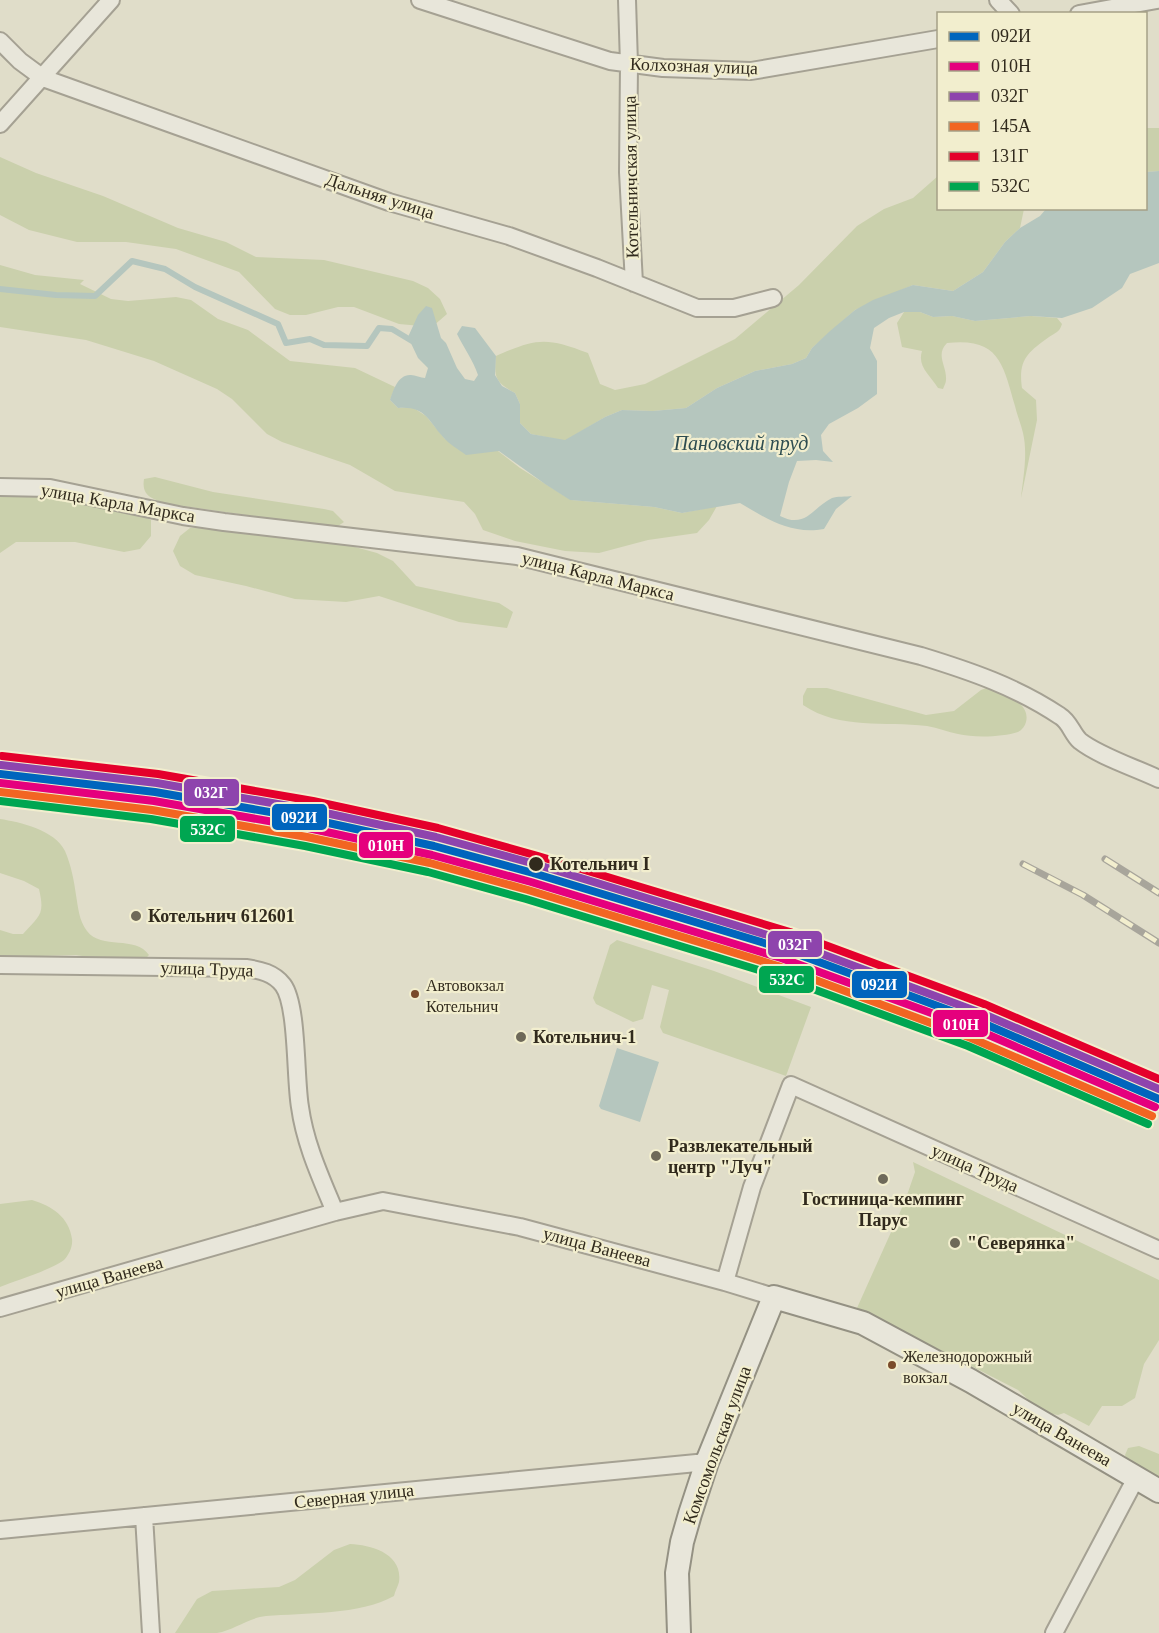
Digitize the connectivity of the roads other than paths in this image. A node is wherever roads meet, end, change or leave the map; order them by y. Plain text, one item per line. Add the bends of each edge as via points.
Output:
1 (111, 0) edge
2 (420, 0) edge
3 (627, 0) edge
4 (998, 0) edge
5 (1157, 0) edge
6 (1009, 12) edge
7 (1090, 12) edge
8 (937, 39) edge
9 (0, 41) edge
10 (629, 64) junction
11 (43, 78) junction
12 (0, 124) edge
13 (634, 283) junction
14 (773, 298) dead end
15 (0, 487) edge
16 (1159, 778) edge
17 (0, 965) edge
18 (335, 1212) junction
19 (1159, 1250) edge
20 (725, 1282) junction
21 (774, 1297) junction
22 (0, 1308) edge
23 (707, 1462) junction
24 (1136, 1478) junction
25 (1159, 1491) edge
26 (144, 1516) junction
27 (0, 1530) edge
28 (152, 1633) edge
29 (679, 1633) edge
30 (1054, 1633) edge

1 - 11 street
2 - 10 street, Колхозная улица
3 - 10 street, Котельничская улица
4 - 6 street
5 - 7 street
8 - 10 street, Колхозная улица via 751,71
9 - 11 street, Дальняя улица
10 - 13 street, Котельничская улица via 627,172
11 - 12 street
11 - 13 street, Дальняя улица via 389,202 508,236
13 - 14 street, Дальняя улица via 697,308 734,308
15 - 16 street, улица Карла Маркса via 50,488 224,522 517,556 921,656 1009,687 1062,717 1079,740
17 - 18 street, улица Труда via 246,968 277,978 291,1003 299,1107 308,1144
18 - 20 street, улица Ванеева via 383,1201 520,1227
18 - 22 street, улица Ванеева
19 - 20 street, улица Труда via 791,1085 752,1187
20 - 21 street, улица Ванеева
21 - 23 street, Комсомольская улица
21 - 24 street, улица Ванеева via 863,1323
23 - 26 street, Северная улица
23 - 29 street, Комсомольская улица via 682,1542 677,1573
24 - 25 street, улица Ванеева
24 - 30 street
26 - 27 street, Северная улица
26 - 28 street

